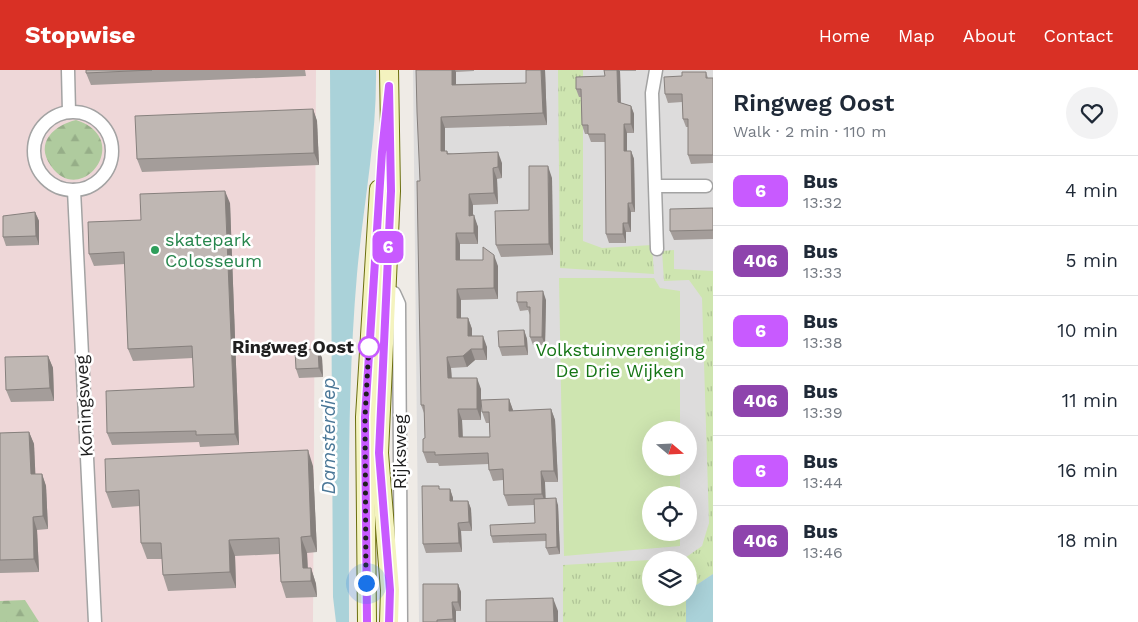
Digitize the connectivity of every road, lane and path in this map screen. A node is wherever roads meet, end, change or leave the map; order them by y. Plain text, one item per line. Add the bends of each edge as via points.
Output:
1 (68, 70) edge
2 (656, 70) edge
3 (389, 78) edge
4 (69, 112) junction
5 (656, 186) junction
6 (706, 186) dead end
7 (74, 190) junction
8 (657, 249) dead end
9 (379, 290) junction
10 (95, 622) edge
11 (367, 622) edge
12 (390, 622) edge
13 (401, 622) edge

1 - 4 street
2 - 5 street via 652,93
3 - 9 main road, Rijksweg via 382,152
4 - 7 street via 47,122 37,136 34,153 39,169 50,182
4 - 7 street via 87,114 102,124 108,131 112,148 109,166 98,180 83,189
5 - 6 street
5 - 8 street
7 - 10 street, Koningsweg
9 - 11 main road, Rijksweg via 365,417
9 - 12 main road, Rijksweg via 379,453
9 - 13 street, Rijksweg via 394,293 399,304

